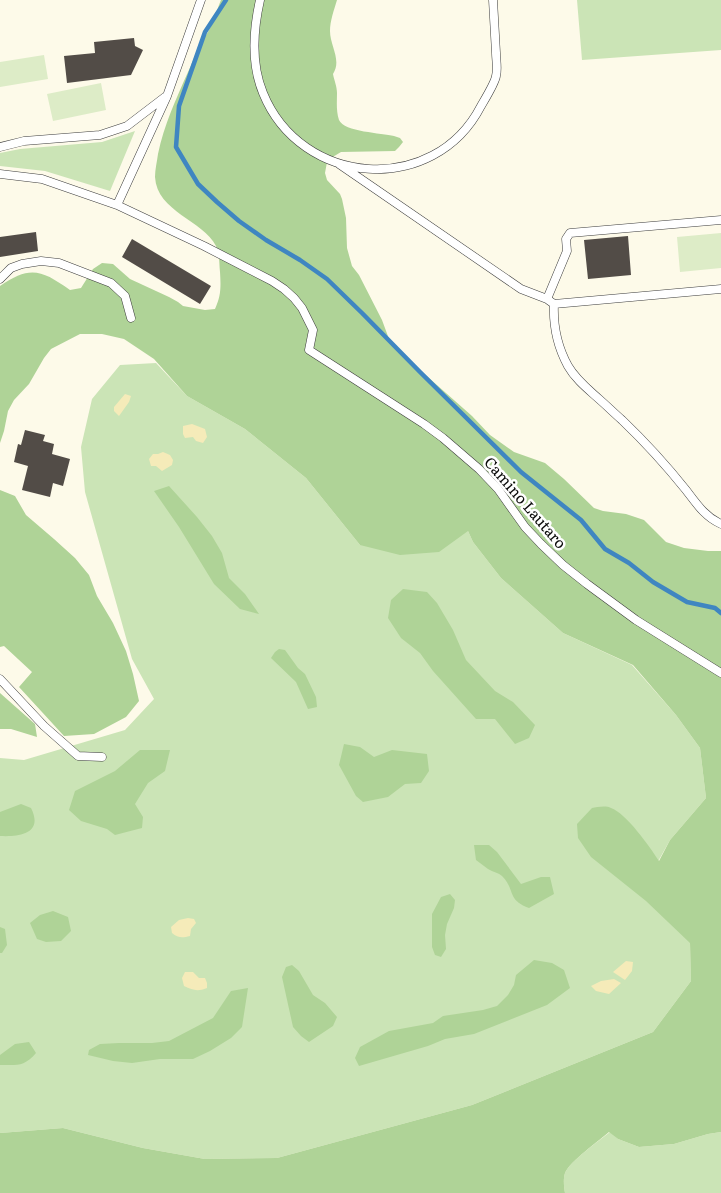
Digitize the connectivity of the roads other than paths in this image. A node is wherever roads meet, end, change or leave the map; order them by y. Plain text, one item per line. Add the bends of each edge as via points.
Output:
1 (201, 0) edge
2 (260, 0) edge
3 (493, 0) edge
4 (167, 96) junction
5 (0, 147) edge
6 (339, 164) junction
7 (0, 174) edge
8 (117, 205) junction
9 (721, 220) edge
10 (0, 279) edge
11 (721, 290) edge
12 (551, 302) junction
13 (131, 318) dead end
14 (721, 524) edge
15 (721, 674) edge
16 (0, 679) edge
17 (102, 757) dead end

1 - 4 lane
2 - 6 lane via 255,31 255,63 263,93 287,132 318,155
3 - 6 lane via 496,76 468,127 444,148 416,163 370,170
4 - 5 lane via 127,126 100,135 24,141
4 - 8 lane
6 - 12 lane via 521,288
7 - 8 lane via 42,180
8 - 15 lane, Camino Lautaro via 284,288 302,308 314,330 310,350 443,438 480,469 536,538 575,575 636,620
9 - 12 lane via 570,233
10 - 13 lane via 22,264 59,263 111,283 125,296
11 - 12 lane
12 - 14 lane via 557,341 577,379 646,444 703,511
16 - 17 lane via 44,726 78,756

